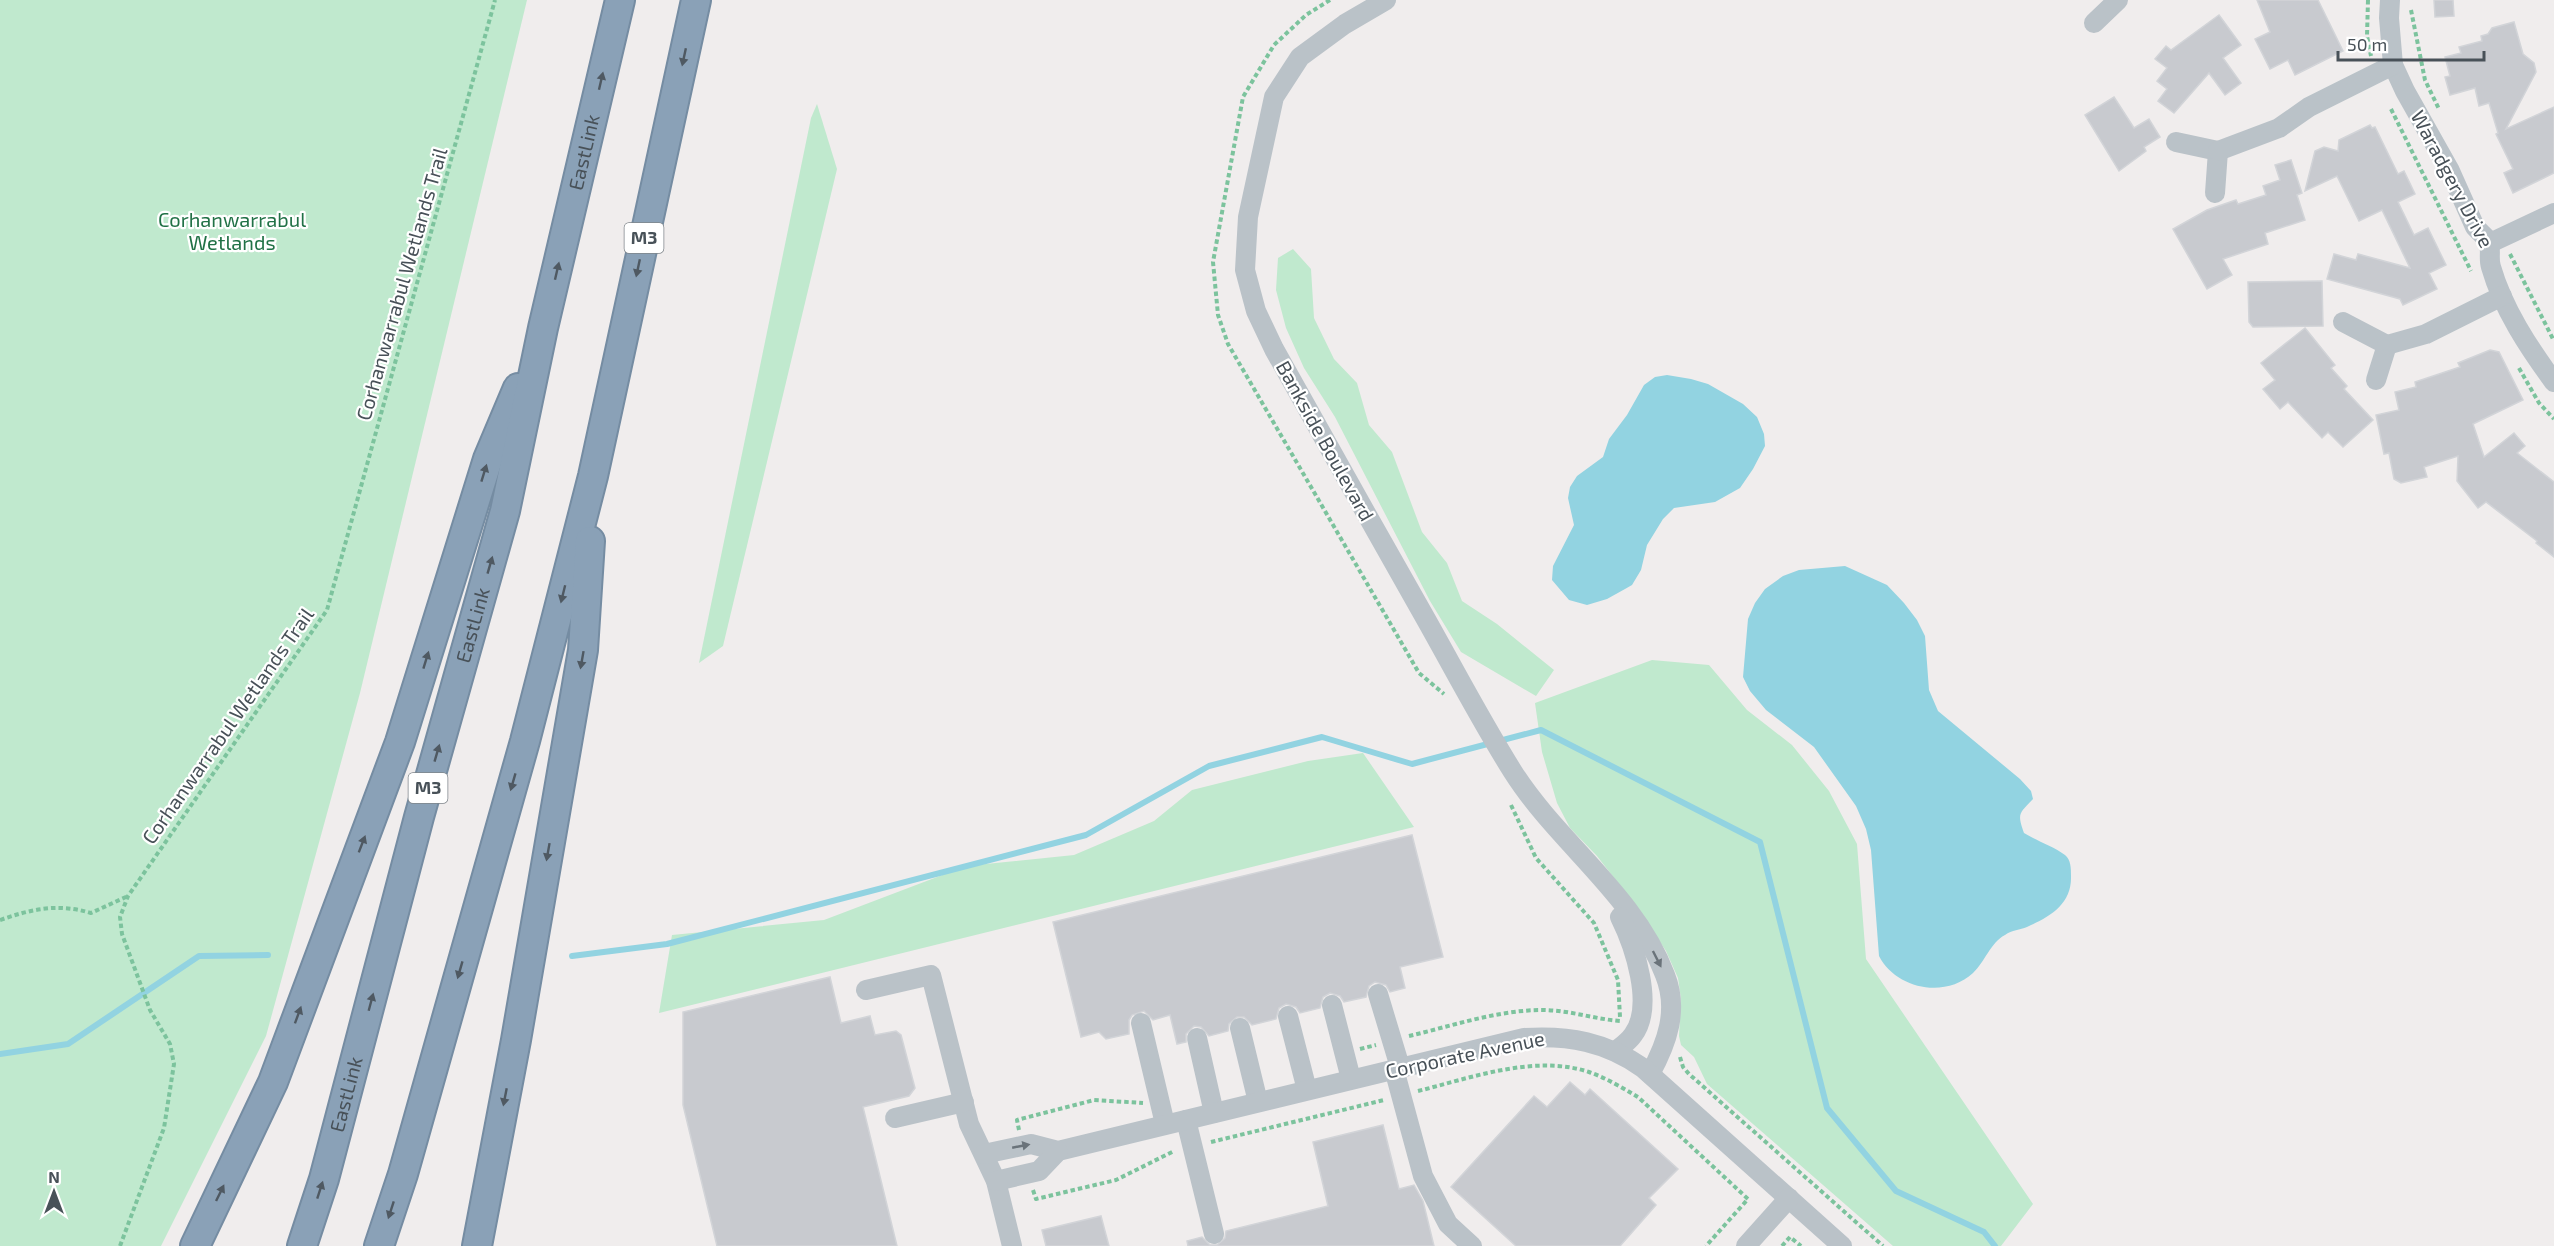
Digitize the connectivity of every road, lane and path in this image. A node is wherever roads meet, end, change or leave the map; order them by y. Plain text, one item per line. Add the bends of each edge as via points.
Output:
1 (495, 0) edge
2 (620, 0) edge
3 (696, 0) edge
4 (1386, 0) edge
5 (2118, 0) edge
6 (2368, 0) edge
7 (2390, 0) edge
8 (2411, 0) edge
9 (2094, 24) dead end
10 (2393, 64) junction
11 (2373, 66) dead end
12 (2389, 105) dead end
13 (2444, 119) dead end
14 (2176, 142) dead end
15 (2218, 151) junction
16 (2215, 193) dead end
17 (2554, 213) edge
18 (2490, 243) junction
19 (2510, 254) dead end
20 (2475, 278) dead end
21 (2502, 296) junction
22 (2343, 322) dead end
23 (543, 328) junction
24 (2554, 341) edge
25 (2387, 345) junction
26 (2376, 380) dead end
27 (2554, 382) edge
28 (593, 476) junction
29 (1600, 878) junction
30 (128, 896) junction
31 (0, 920) edge
32 (866, 990) dead end
33 (1378, 994) dead end
34 (1332, 1005) dead end
35 (1288, 1016) dead end
36 (1141, 1023) dead end
37 (1240, 1028) dead end
38 (1197, 1038) dead end
39 (1680, 1047) dead end
40 (1616, 1051) junction
41 (1397, 1068) junction
42 (1650, 1074) junction
43 (1351, 1079) junction
44 (1307, 1090) junction
45 (964, 1102) junction
46 (1258, 1102) junction
47 (1214, 1113) junction
48 (895, 1118) dead end
49 (1186, 1120) junction
50 (1165, 1124) junction
51 (1058, 1151) junction
52 (984, 1154) junction
53 (996, 1181) junction
54 (1789, 1198) junction
55 (1748, 1199) dead end
56 (1214, 1234) dead end
57 (120, 1246) edge
58 (195, 1246) edge
59 (302, 1246) edge
60 (380, 1246) edge
61 (477, 1246) edge
62 (1012, 1246) edge
63 (1472, 1246) edge
64 (1706, 1246) edge
65 (1746, 1246) edge
66 (1782, 1246) edge
67 (1801, 1246) edge
68 (1842, 1246) edge
69 (1883, 1246) edge

1 - 30 path, Corhanwarrabul Wetlands Trail via 327,610
23 -> 2 highway, EastLink / M3
3 -> 28 highway, M3
4 - 29 street, Bankside Boulevard via 1344,24 1300,57 1274,97 1248,217 1245,270 1256,311 1274,349 1514,774
5 - 9 street
6 - 11 path via 2367,36
7 - 10 street, Waradgery Drive
8 - 13 path via 2411,21 2425,80
10 - 15 street via 2308,107 2278,128
10 - 18 street, Waradgery Drive via 2475,227
12 - 20 path
14 - 15 street
15 - 16 street
17 - 18 street
18 - 21 street, Waradgery Drive via 2490,265
19 - 24 path
21 - 25 street via 2426,334
21 - 27 street, Waradgery Drive via 2522,336
22 - 25 street
58 -> 23 highway via 273,1082 400,742 488,459
59 -> 23 highway, EastLink / M3 via 324,1179 505,511
25 - 26 street
28 -> 60 highway, M3 via 525,741
28 -> 61 highway via 583,650
29 - 40 street, Bankside Boulevard via 1630,938 1641,981 1642,1013 1638,1027
29 -> 42 street, Bankside Boulevard via 1648,940 1666,976 1672,1007 1667,1041
30 - 31 path via 91,914 46,907
30 - 57 path, Corhanwarrabul Wetlands Trail via 120,917 122,934 150,1010 170,1044 174,1064 164,1128
32 - 45 street via 931,975
33 - 41 street
34 - 43 street
35 - 44 street
36 - 50 street
37 - 46 street
38 - 47 street
39 - 69 path via 1680,1059 1689,1074
40 - 41 street, Corporate Avenue via 1579,1039 1536,1037
40 - 42 street, Corporate Avenue
41 - 43 street, Corporate Avenue
41 - 63 street via 1423,1176 1448,1224
42 - 54 street, Corporate Avenue
43 - 44 street, Corporate Avenue
44 - 46 street, Corporate Avenue
45 - 48 street
45 - 52 street via 969,1124
46 - 47 street, Corporate Avenue
47 - 49 street, Corporate Avenue
49 - 50 street, Corporate Avenue
49 - 56 street
50 - 51 street, Corporate Avenue
52 -> 51 street via 1031,1144
51 - 53 street via 1039,1171
52 - 53 street
53 - 62 street
54 - 65 street
54 - 68 street, Corporate Avenue
55 - 64 path
66 - 67 path via 1790,1237

